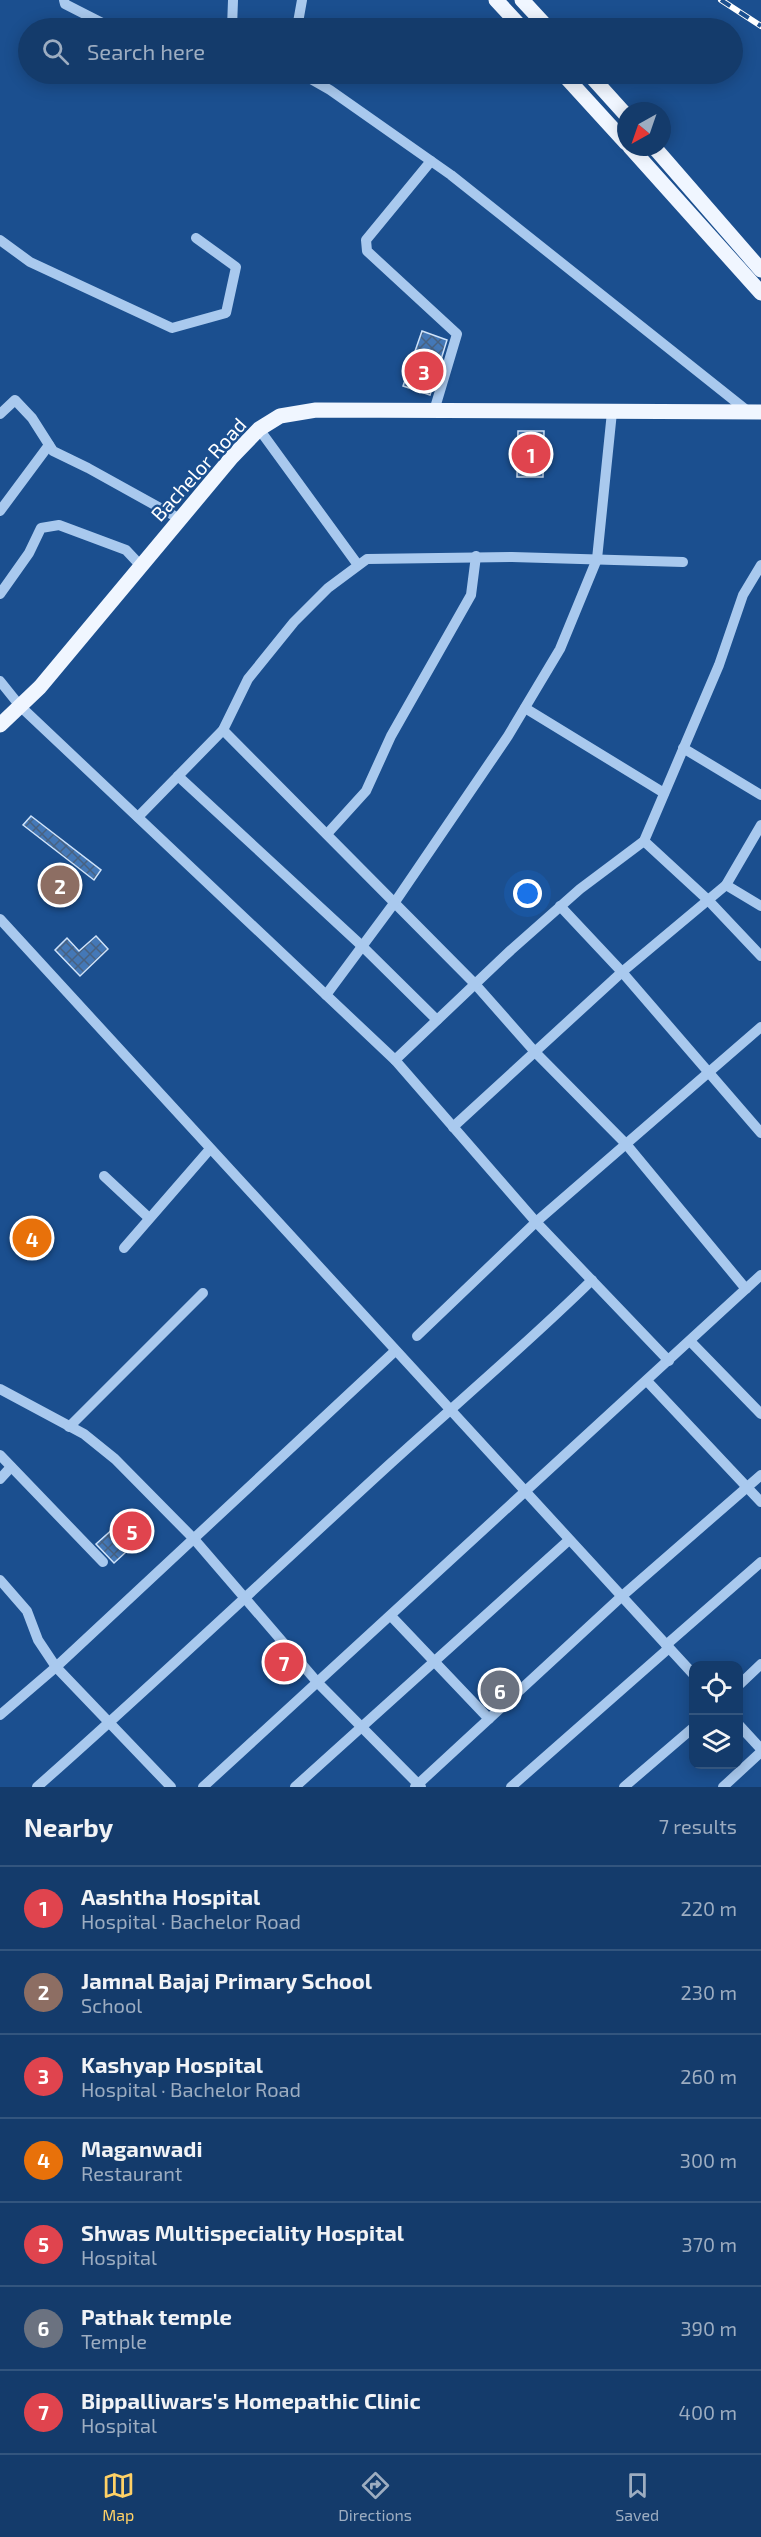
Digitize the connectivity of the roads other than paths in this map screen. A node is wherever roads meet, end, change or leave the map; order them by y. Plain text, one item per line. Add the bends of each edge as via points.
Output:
1 (64, 0) edge
2 (233, 0) edge
3 (302, 0) edge
4 (496, 0) edge
5 (522, 0) edge
6 (92, 18) edge
7 (232, 18) edge
8 (299, 18) edge
9 (513, 18) edge
10 (539, 18) edge
11 (320, 84) edge
12 (572, 84) edge
13 (588, 84) edge
14 (598, 84) edge
15 (581, 94) junction
16 (617, 105) edge
17 (617, 133) edge
18 (638, 156) edge
19 (662, 156) edge
20 (431, 161) junction
21 (196, 238) dead end
22 (0, 240) edge
23 (761, 270) edge
24 (761, 293) edge
25 (434, 411) junction
26 (612, 412) junction
27 (755, 413) edge
28 (0, 414) edge
29 (259, 429) junction
30 (49, 445) junction
31 (0, 512) edge
32 (180, 519) junction
33 (476, 556) junction
34 (597, 558) junction
35 (682, 562) dead end
36 (358, 565) junction
37 (761, 565) edge
38 (141, 566) junction
39 (0, 594) edge
40 (0, 681) edge
41 (20, 706) junction
42 (525, 708) junction
43 (0, 725) edge
44 (223, 730) junction
45 (683, 748) junction
46 (178, 776) junction
47 (664, 793) junction
48 (761, 795) edge
49 (138, 817) junction
50 (761, 825) edge
51 (327, 834) junction
52 (644, 841) junction
53 (726, 885) junction
54 (708, 900) junction
55 (395, 902) junction
56 (560, 906) junction
57 (761, 906) edge
58 (0, 919) edge
59 (362, 946) junction
60 (761, 956) edge
61 (622, 972) junction
62 (475, 984) junction
63 (327, 995) junction
64 (437, 1020) junction
65 (761, 1027) edge
66 (535, 1052) junction
67 (395, 1060) junction
68 (709, 1072) junction
69 (453, 1126) junction
70 (761, 1133) edge
71 (626, 1144) junction
72 (210, 1149) junction
73 (104, 1176) dead end
74 (149, 1218) junction
75 (536, 1222) junction
76 (124, 1248) dead end
77 (592, 1280) junction
78 (759, 1281) edge
79 (746, 1289) junction
80 (203, 1293) dead end
81 (417, 1336) dead end
82 (690, 1341) junction
83 (395, 1351) junction
84 (669, 1361) junction
85 (647, 1381) junction
86 (2, 1394) edge
87 (449, 1410) junction
88 (761, 1414) edge
89 (69, 1427) junction
90 (0, 1455) edge
91 (11, 1467) junction
92 (761, 1475) edge
93 (0, 1479) edge
94 (747, 1487) junction
95 (526, 1493) junction
96 (761, 1502) edge
97 (194, 1539) junction
98 (569, 1540) junction
99 (104, 1562) dead end
100 (761, 1562) edge
101 (2, 1588) edge
102 (621, 1597) junction
103 (244, 1598) junction
104 (391, 1616) junction
105 (667, 1647) junction
106 (434, 1661) junction
107 (761, 1665) edge
108 (56, 1667) junction
109 (689, 1671) edge
110 (743, 1681) edge
111 (318, 1683) junction
112 (0, 1715) edge
113 (489, 1719) junction
114 (110, 1723) junction
115 (362, 1727) junction
116 (689, 1730) edge
117 (743, 1730) edge
118 (761, 1750) edge
119 (418, 1786) edge
120 (37, 1787) edge
121 (171, 1787) edge
122 (203, 1787) edge
123 (295, 1787) edge
124 (511, 1787) edge
125 (624, 1787) edge
126 (723, 1787) edge

1 - 6 street via 64,4
2 - 7 street
3 - 8 street
4 - 9 main road
5 - 10 main road
11 - 20 street
12 - 15 main road
13 - 15 main road
14 - 16 main road
15 - 17 main road
18 - 24 main road
19 - 23 main road
20 - 25 street via 365,246 457,334
20 - 27 street
21 - 22 street via 236,267 226,312 171,328 30,262
25 - 26 main road, Bachelor Road
25 - 29 main road, Bachelor Road via 316,410 280,416
26 - 27 main road, Bachelor Road
26 - 34 street
28 - 30 street via 15,400
29 - 32 main road, Bachelor Road
29 - 36 street
30 - 31 street
30 - 32 street via 52,451
32 - 38 main road, Bachelor Road
33 - 34 street
33 - 36 street via 368,559
33 - 51 street via 471,595 391,736 366,791
34 - 35 street
34 - 42 street via 560,649
36 - 44 street via 294,622 248,679
37 - 45 street via 743,595 719,665
38 - 39 street via 126,550 59,525 41,528
38 - 41 main road, Bachelor Road
40 - 41 street
41 - 43 main road, Bachelor Road
41 - 49 street
42 - 47 street
42 - 55 street
44 - 46 street
44 - 51 street
45 - 47 street
45 - 48 street
46 - 49 street
46 - 59 street
47 - 52 street
49 - 63 street
50 - 53 street
51 - 55 street
52 - 54 street
52 - 56 street
53 - 54 street
53 - 57 street
54 - 60 street
54 - 61 street
55 - 59 street
55 - 62 street
56 - 61 street
56 - 62 street
58 - 72 street
59 - 63 street
59 - 64 street
61 - 66 street
61 - 68 street
62 - 64 street
62 - 66 street
63 - 67 street
64 - 67 street
65 - 68 street
66 - 69 street
66 - 71 street
67 - 69 street
68 - 70 street
68 - 71 street
69 - 75 street
71 - 75 street
71 - 79 street
72 - 74 street
72 - 83 street
73 - 74 street
74 - 76 street
75 - 77 street
75 - 81 street
77 - 84 street
77 - 87 street
78 - 79 street
79 - 82 street
80 - 89 street
82 - 84 street
82 - 88 street
83 - 87 street
83 - 97 street
84 - 85 street
85 - 94 street
85 - 95 street
86 - 89 street
87 - 95 street
87 - 103 street
89 - 97 street via 114,1459
90 - 91 street
91 - 93 street
91 - 99 street
92 - 94 street
94 - 96 street
94 - 102 street
95 - 98 street
95 - 104 street
97 - 103 street
97 - 108 street
98 - 102 street
98 - 106 street
100 - 105 street
101 - 108 street via 27,1611 38,1640
102 - 105 street
102 - 113 street
103 - 111 street
103 - 114 street
104 - 106 street
104 - 111 street
105 - 109 street
105 - 124 street
106 - 113 street
106 - 115 street
107 - 110 street
108 - 112 street
108 - 114 street
111 - 115 street
111 - 122 street
113 - 119 street
114 - 120 street
114 - 121 street
115 - 119 street
115 - 123 street
116 - 125 street
117 - 118 street
118 - 126 street

